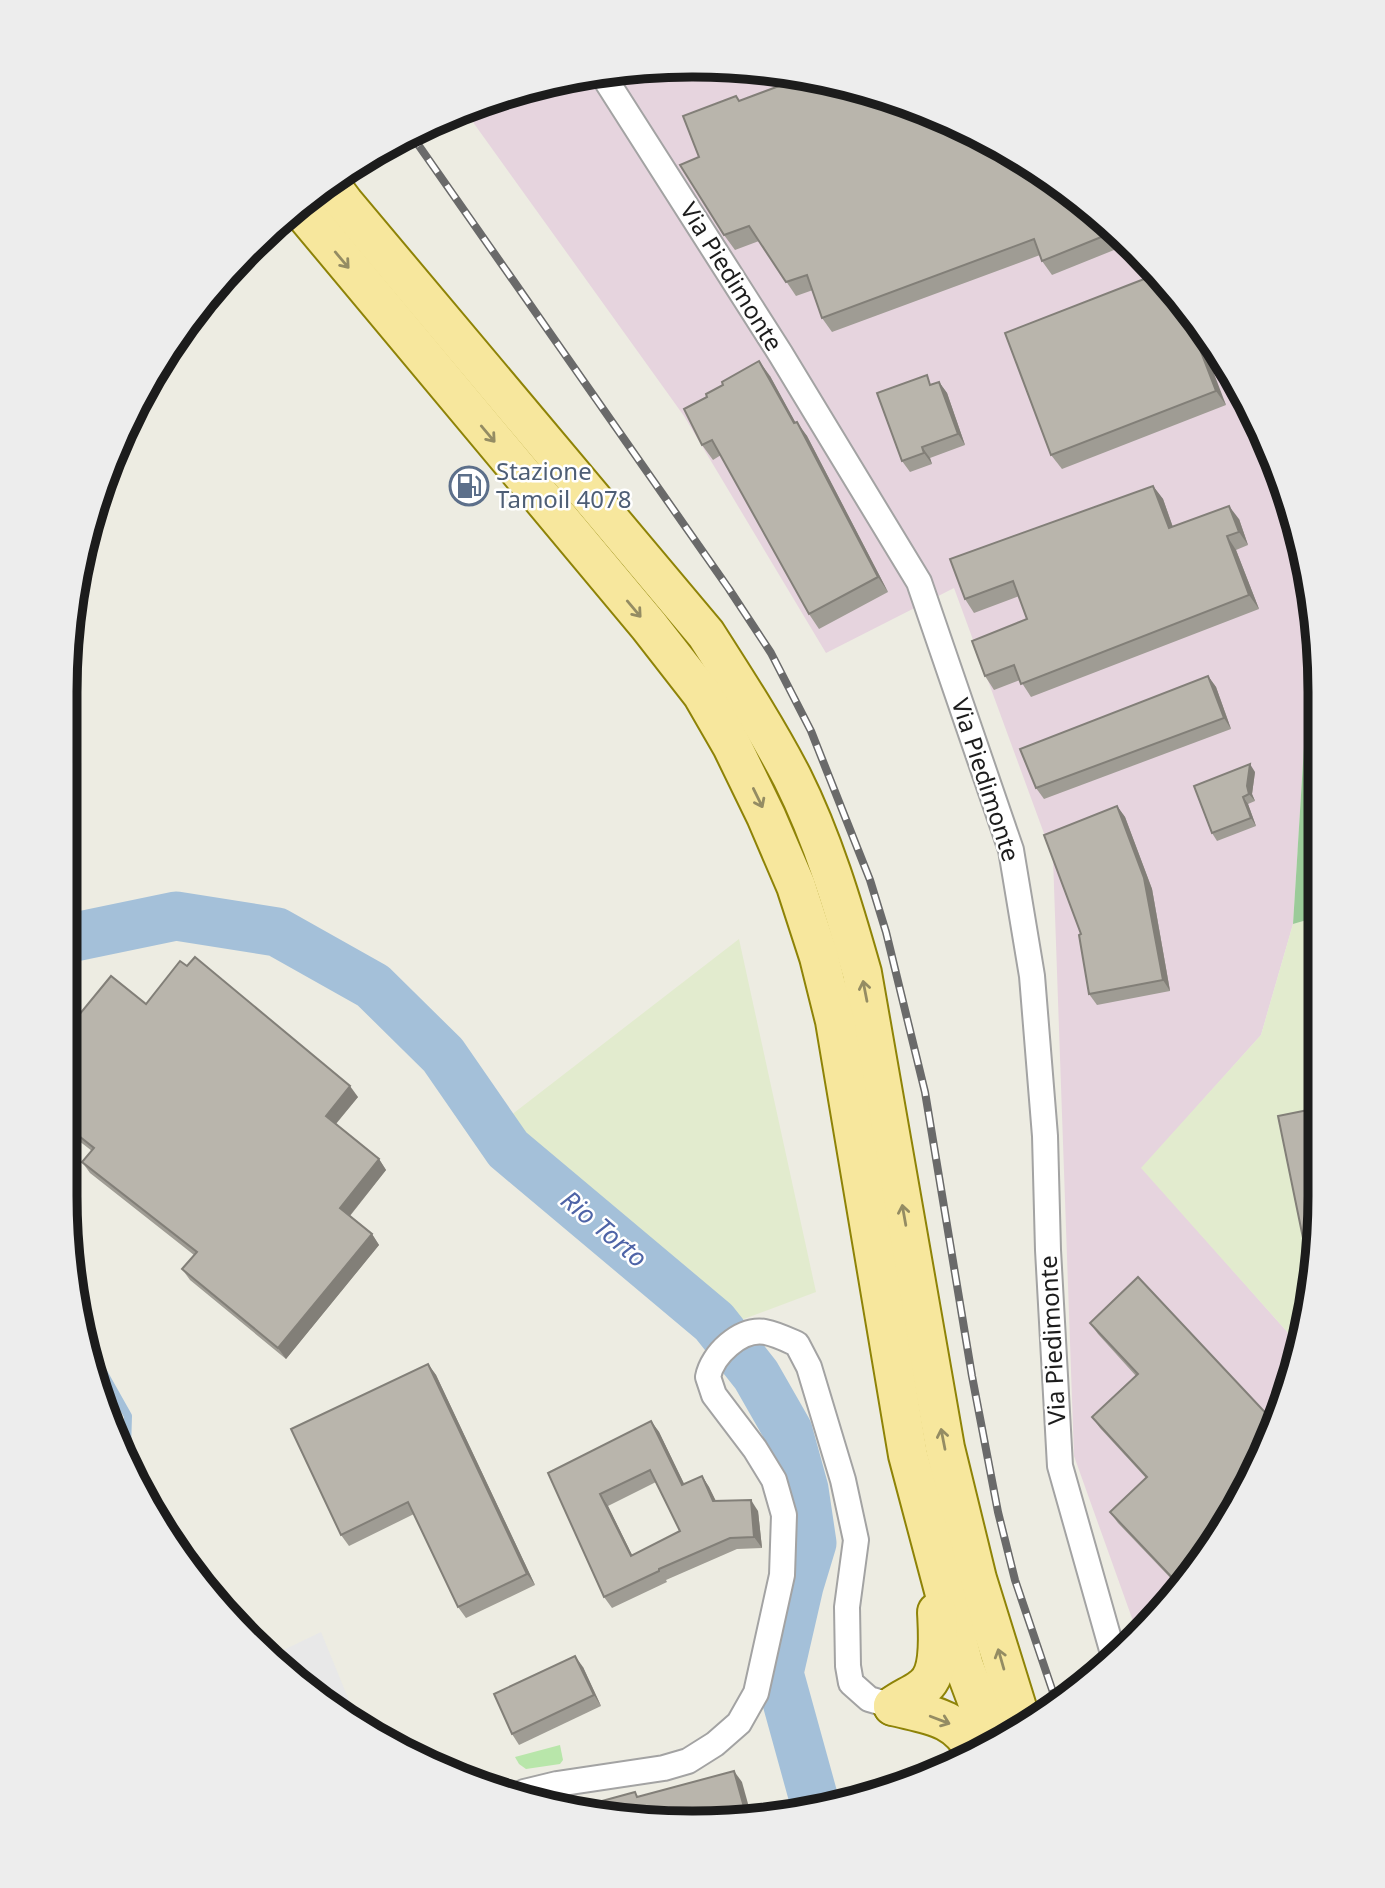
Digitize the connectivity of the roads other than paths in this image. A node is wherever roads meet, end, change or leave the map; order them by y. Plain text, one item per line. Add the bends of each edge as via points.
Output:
1 (608, 83) edge
2 (336, 192) edge
3 (305, 215) edge
4 (933, 1554) junction
5 (1111, 1646) edge
6 (893, 1706) junction
7 (1020, 1716) edge
8 (990, 1735) edge
9 (972, 1744) edge
10 (533, 1790) edge

1 - 5 street, Via Piedimonte via 919,582 1011,850 1032,976 1043,1110 1060,1466
7 -> 2 main road via 945,1448 862,973 820,839 753,707 706,634
3 -> 4 main road via 702,694 761,804 796,886 835,1021 889,1353
4 - 6 main road via 939,1639 936,1663 925,1687
4 - 8 main road via 964,1665
6 -> 9 main road via 946,1720 966,1734
6 - 10 street via 869,1699 851,1683 847,1607 856,1540 844,1480 809,1367 797,1344 762,1331 746,1335 715,1357 708,1377 714,1395 774,1480 784,1515 782,1575 756,1693 739,1723 688,1761

